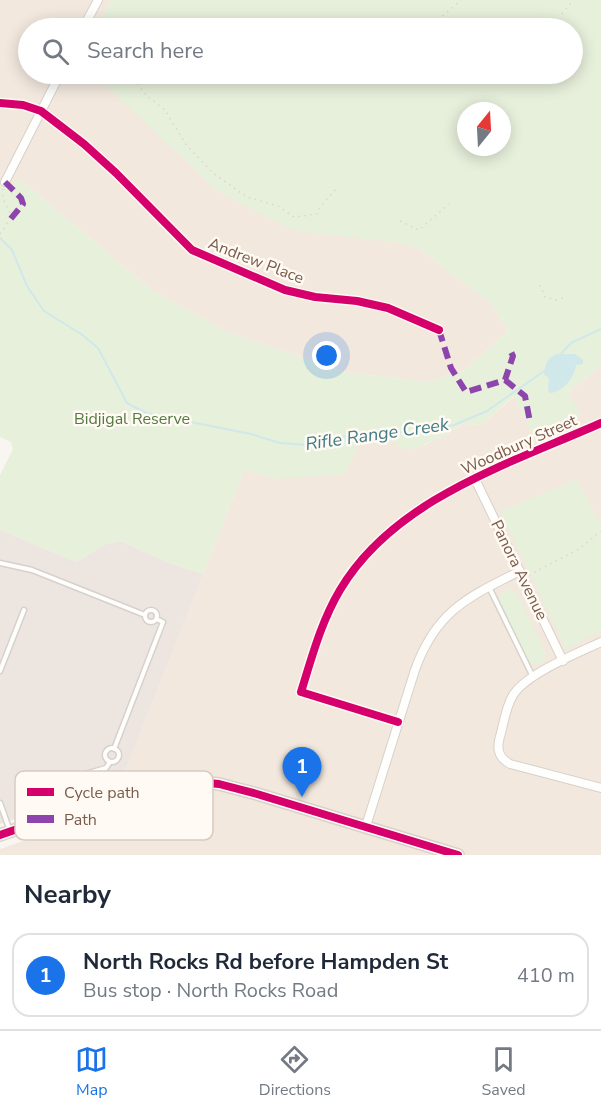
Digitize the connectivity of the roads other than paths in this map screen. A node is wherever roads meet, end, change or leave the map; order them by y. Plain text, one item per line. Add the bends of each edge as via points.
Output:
1 (98, 0) edge
2 (88, 18) edge
3 (55, 84) edge
4 (0, 103) edge
5 (41, 111) junction
6 (5, 182) road end
7 (439, 330) dead end
8 (601, 423) edge
9 (475, 479) junction
10 (0, 563) edge
11 (521, 575) junction
12 (489, 587) junction
13 (24, 610) dead end
14 (145, 615) junction
15 (156, 620) junction
16 (601, 642) edge
17 (563, 661) junction
18 (0, 671) edge
19 (533, 677) junction
20 (398, 722) junction
21 (114, 749) junction
22 (110, 762) junction
23 (96, 771) edge
24 (213, 784) edge
25 (601, 788) edge
26 (0, 803) edge
27 (366, 826) junction
28 (5, 834) edge
29 (458, 855) edge

1 - 2 street
3 - 5 street
4 - 5 street
5 - 6 street
5 - 7 street, Andrew Place via 116,173 192,250 285,290 388,308
8 - 9 street, Woodbury Street
9 - 11 street, Panora Avenue
9 - 20 street, Woodbury Street via 399,522 372,547 341,588 319,634 301,692
10 - 14 lane via 32,570
11 - 12 street
11 - 17 street, Panora Avenue
12 - 19 lane
12 - 20 street via 464,600 435,631 420,656
13 - 18 lane
14 - 15 lane via 148,622
14 - 15 lane via 148,610 154,611
15 - 21 lane via 163,622
16 - 17 street
17 - 19 street
19 - 25 street via 510,701 496,757
20 - 27 street
21 - 22 lane via 105,754
21 - 22 lane via 118,758
22 - 23 lane
24 - 27 main road
26 - 28 lane
27 - 29 main road

